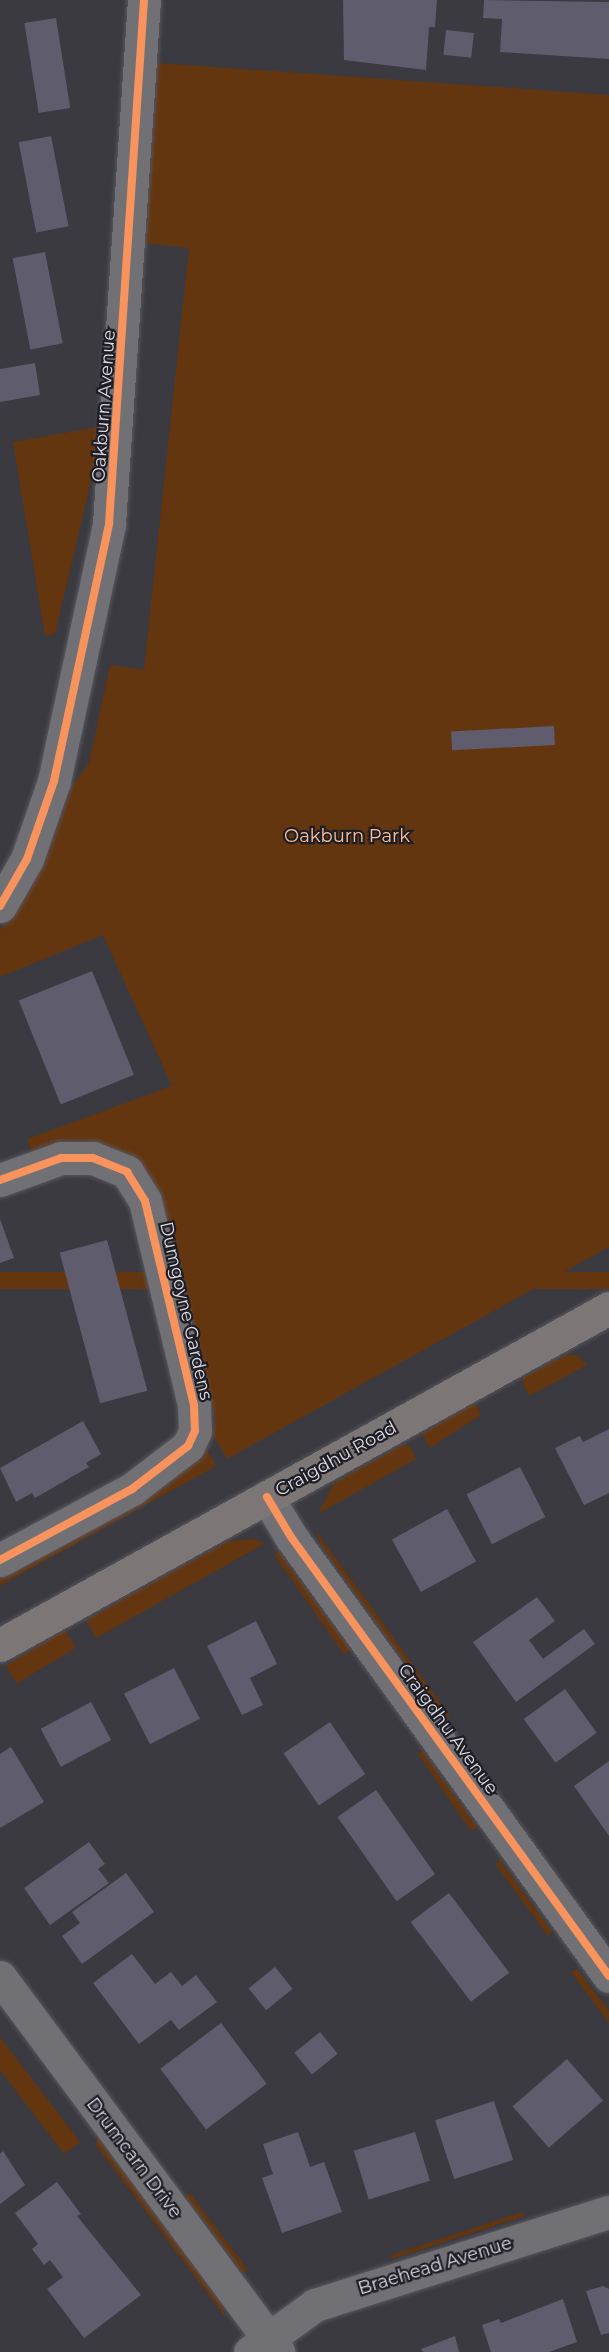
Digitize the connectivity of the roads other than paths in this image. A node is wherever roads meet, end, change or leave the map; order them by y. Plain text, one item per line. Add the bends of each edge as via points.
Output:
1 (144, 0) edge
2 (0, 906) edge
3 (0, 1180) edge
4 (609, 1308) edge
5 (267, 1497) junction
6 (0, 1560) edge
7 (0, 1645) edge
8 (609, 1976) edge
9 (0, 1977) edge
10 (609, 2212) edge
11 (266, 2347) edge

1 - 2 street, Oakburn Avenue via 109,524 54,781 27,859
3 - 6 street, Dumgoyne Gardens via 61,1158 93,1158 127,1172 146,1201 194,1405 195,1431 188,1446 132,1490
4 - 5 main road, Craigdhu Road
5 - 7 main road, Craigdhu Road
5 - 8 street, Craigdhu Avenue via 291,1537
9 - 11 street, Drumcarn Drive
10 - 11 street, Braehead Avenue via 315,2305

